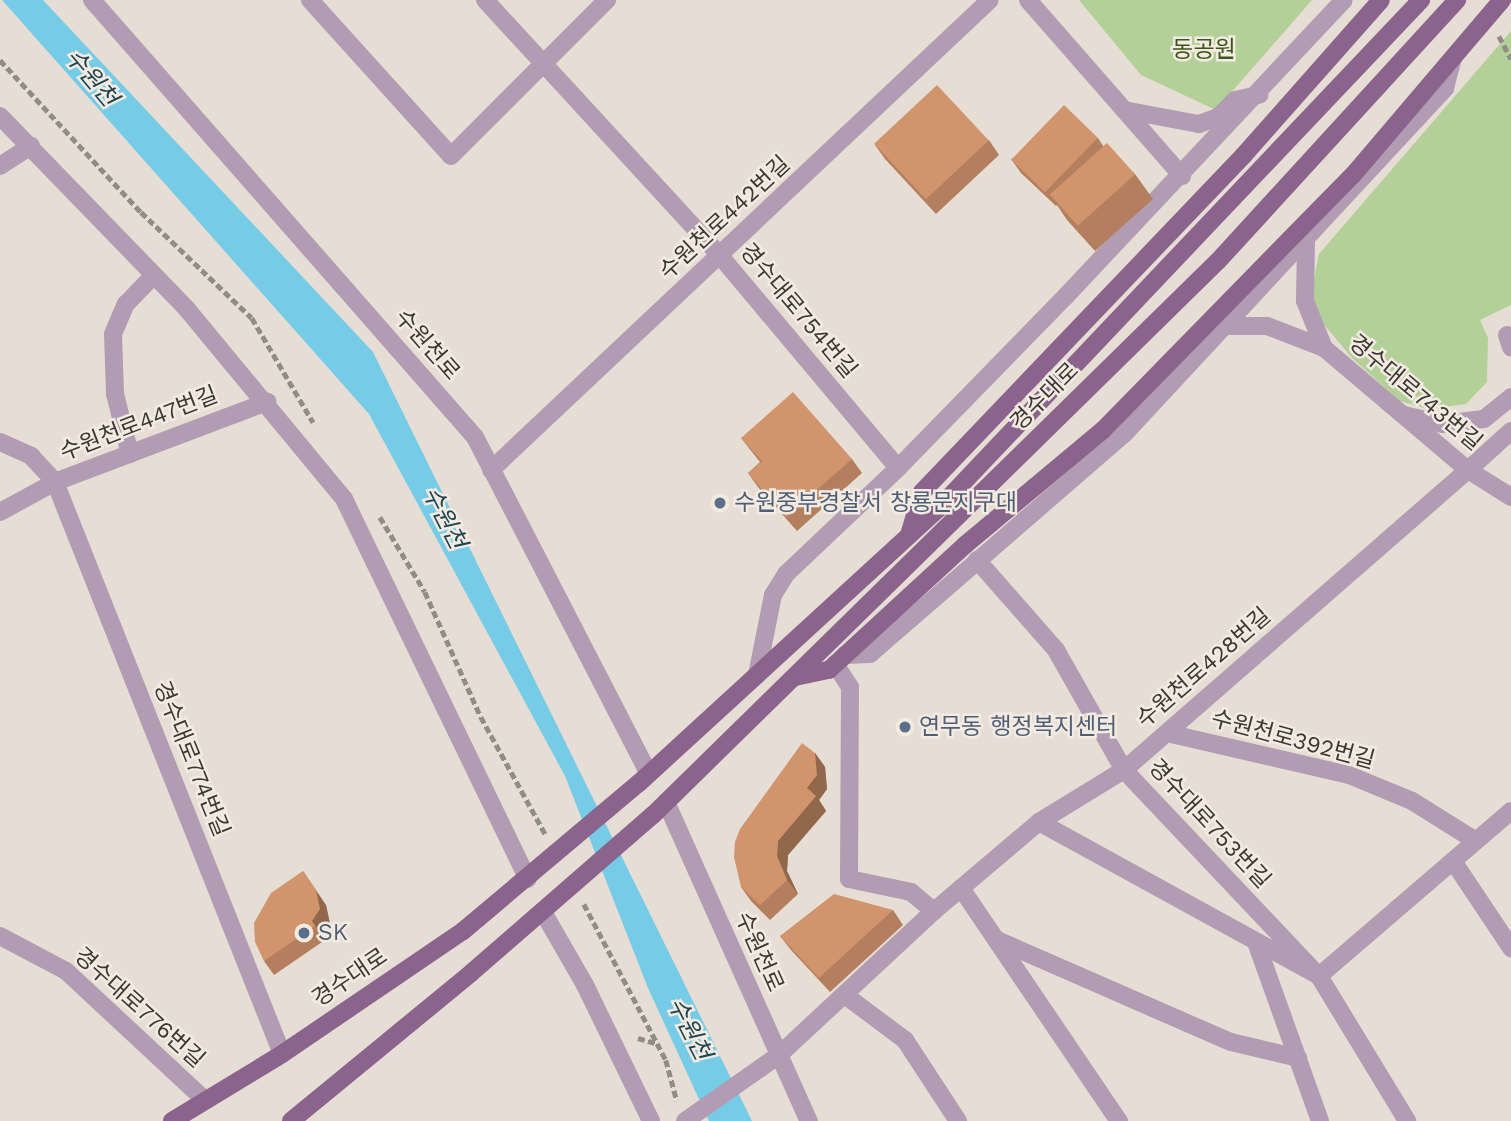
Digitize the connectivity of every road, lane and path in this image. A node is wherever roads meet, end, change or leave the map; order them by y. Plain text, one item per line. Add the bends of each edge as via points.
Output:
1 (92, 0) edge
2 (310, 0) edge
3 (485, 0) edge
4 (607, 0) edge
5 (990, 0) edge
6 (1028, 0) edge
7 (1344, 0) edge
8 (1381, 0) edge
9 (1421, 0) edge
10 (1457, 0) edge
11 (1502, 0) edge
12 (1453, 59) junction
13 (543, 64) junction
14 (1259, 95) junction
15 (1124, 110) junction
16 (0, 116) edge
17 (31, 146) junction
18 (0, 166) edge
19 (1182, 176) junction
20 (1306, 242) junction
21 (721, 257) junction
22 (154, 275) junction
23 (1226, 326) junction
24 (1324, 348) junction
25 (1511, 397) edge
26 (267, 401) junction
27 (1398, 414) junction
28 (1511, 421) edge
29 (1511, 431) edge
30 (0, 442) edge
31 (1496, 445) junction
32 (130, 454) junction
33 (898, 468) junction
34 (491, 470) junction
35 (1468, 470) junction
36 (55, 482) junction
37 (1511, 497) edge
38 (0, 512) edge
39 (908, 537) junction
40 (978, 561) junction
41 (840, 660) junction
42 (757, 675) junction
43 (795, 677) junction
44 (1167, 733) junction
45 (1124, 769) junction
46 (644, 778) junction
47 (659, 809) junction
48 (1511, 811) edge
49 (1039, 822) junction
50 (1476, 841) junction
51 (1453, 861) junction
52 (528, 879) junction
53 (961, 888) junction
54 (934, 911) junction
55 (543, 912) junction
56 (0, 936) edge
57 (997, 940) junction
58 (1257, 945) junction
59 (1511, 948) edge
60 (1320, 976) junction
61 (846, 996) junction
62 (282, 1054) junction
63 (775, 1058) junction
64 (1298, 1058) junction
65 (205, 1100) junction
66 (298, 1119) edge
67 (172, 1121) edge
68 (651, 1121) edge
69 (685, 1121) edge
70 (809, 1121) edge
71 (958, 1121) edge
72 (1119, 1121) edge
73 (1320, 1121) edge
74 (1406, 1121) edge

1 - 34 street, 수원천로 via 475,437
2 - 13 street via 451,156
3 - 13 street, 경수대로754번길
4 - 13 street
5 - 21 street, 수원천로442번길
6 - 15 street
7 - 14 street
8 - 39 main road via 1243,156 922,492
9 - 39 main road, 경수대로
10 - 43 main road, 경수대로 via 1218,261
11 - 12 main road
12 - 20 street via 1445,88
12 - 41 main road via 1353,175 1112,421 965,545
13 - 21 street, 경수대로754번길
14 - 15 street via 1235,100 1218,117 1199,124
14 - 19 street
15 - 19 street
16 - 17 street
17 - 18 street
17 - 22 street
19 - 33 street
20 - 23 street
20 - 24 street, 경수대로743번길 via 1305,301
21 - 33 street, 경수대로754번길
21 - 34 street, 수원천로442번길
22 - 26 street
22 - 32 street via 126,304 113,334 115,394
23 - 24 street, 경수대로743번길 via 1267,326
23 - 40 street via 1124,434
24 - 27 street, 경수대로743번길
25 - 27 street via 1483,419 1442,424
26 - 32 street, 수원천로447번길
26 - 52 street via 344,499
27 - 35 street, 경수대로743번길
28 - 31 street
29 - 31 street
30 - 36 street, 수원천로447번길 via 31,456
31 - 35 street, 수원천로428번길
32 - 36 street, 수원천로447번길
33 - 42 street via 786,574 773,595
34 - 46 street, 수원천로
35 - 37 street, 경수대로743번길
35 - 44 street, 수원천로428번길
36 - 38 street
36 - 62 street, 경수대로774번길
39 - 42 main road, 경수대로
40 - 41 street via 870,654
40 - 45 street, 경수대로753번길 via 1056,650
41 - 43 main road via 829,670
41 - 54 street via 850,687 849,880 911,892
42 - 46 main road, 경수대로
43 - 47 main road, 경수대로
44 - 45 street, 수원천로428번길
44 - 50 street, 수원천로392번길 via 1349,775 1412,801
45 - 49 street, 수원천로428번길
45 - 60 street, 경수대로753번길
46 - 52 main road, 경수대로
47 - 55 main road, 경수대로
47 - 63 street, 수원천로
48 - 50 street
49 - 53 street, 수원천로428번길
49 - 58 street
50 - 51 street
51 - 59 street
51 - 60 street
52 - 62 main road, 경수대로 via 463,931
53 - 54 street, 수원천로428번길
53 - 57 street
54 - 61 street, 수원천로428번길
55 - 66 main road
55 - 68 street via 585,985
56 - 65 street, 경수대로776번길 via 66,971
57 - 64 street via 1231,1042
57 - 72 street
58 - 60 street
58 - 64 street
60 - 74 street, 경수대로753번길
61 - 63 street, 수원천로428번길
61 - 71 street via 905,1040
62 - 65 main road, 경수대로
63 - 69 street, 수원천로428번길
63 - 70 street, 수원천로
64 - 73 street
65 - 67 main road, 경수대로

